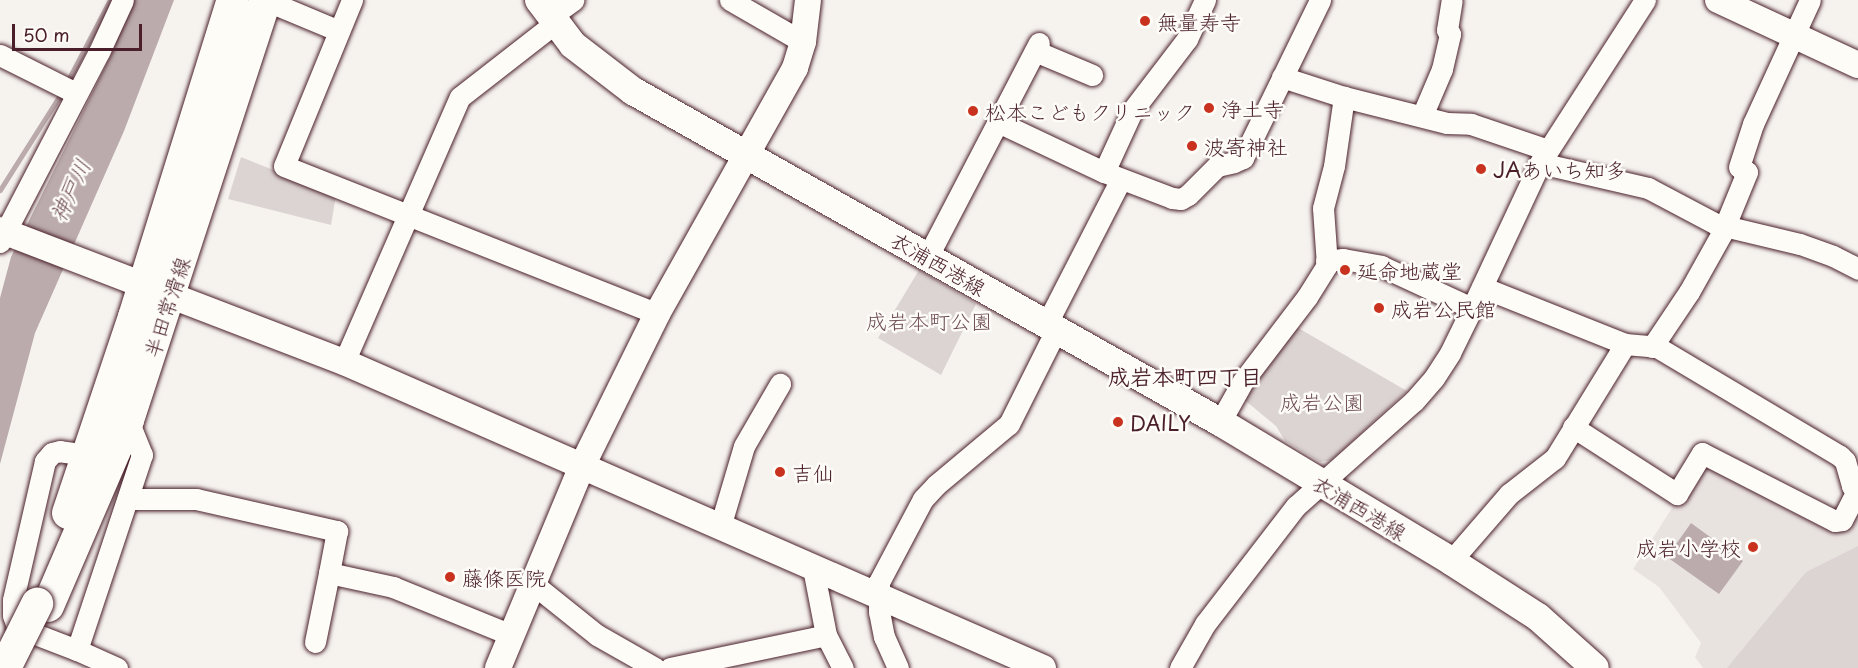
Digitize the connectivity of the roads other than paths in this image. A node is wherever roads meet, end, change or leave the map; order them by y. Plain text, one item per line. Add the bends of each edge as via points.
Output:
1 (123, 0) edge
2 (233, 0) edge
3 (265, 0) edge
4 (352, 0) edge
5 (573, 0) edge
6 (730, 0) edge
7 (808, 0) edge
8 (1205, 0) edge
9 (1320, 0) edge
10 (1452, 0) edge
11 (1645, 0) edge
12 (1718, 0) edge
13 (1810, 0) edge
14 (548, 13) edge
15 (339, 31) junction
16 (1793, 35) junction
17 (803, 42) junction
18 (0, 55) edge
19 (1858, 65) edge
20 (1092, 75) dead end
21 (1282, 77) junction
22 (69, 89) junction
23 (1344, 98) junction
24 (1422, 116) junction
25 (998, 122) junction
26 (745, 156) junction
27 (1544, 156) junction
28 (1113, 175) junction
29 (407, 215) junction
30 (1725, 226) junction
31 (1, 234) edge
32 (928, 256) junction
33 (1326, 261) junction
34 (1858, 269) edge
35 (1482, 286) junction
36 (157, 289) junction
37 (1472, 308) junction
38 (657, 314) junction
39 (1051, 328) junction
40 (1625, 344) junction
41 (1652, 347) junction
42 (344, 362) junction
43 (780, 384) dead end
44 (128, 420) junction
45 (1220, 422) junction
46 (1573, 427) junction
47 (87, 455) junction
48 (582, 466) junction
49 (1323, 484) junction
50 (1858, 491) edge
51 (128, 500) junction
52 (720, 527) junction
53 (1451, 561) junction
54 (813, 568) junction
55 (329, 573) junction
56 (532, 583) junction
57 (878, 597) junction
58 (42, 605) junction
59 (511, 635) junction
60 (825, 635) junction
61 (315, 642) dead end
62 (77, 650) junction
63 (1585, 665) edge
64 (5, 668) edge
65 (16, 668) edge
66 (117, 668) edge
67 (498, 668) edge
68 (669, 668) edge
69 (843, 668) edge
70 (898, 668) edge
71 (1043, 668) edge
72 (1180, 668) edge

1 - 22 street via 99,52
2 - 36 main road, 半田常滑線
3 - 15 street
3 - 36 main road, 半田常滑線
4 - 15 street
5 - 14 street
6 - 17 street
7 - 17 street
8 - 28 street via 1187,39 1132,111
9 - 21 street
10 - 24 street via 1442,69
11 - 27 street
12 - 16 street
13 - 16 street
14 - 26 main road, 衣浦西港線 via 573,45 601,69
14 - 29 street via 460,97
15 - 29 street via 284,166
16 - 19 street
16 - 30 street via 1753,124 1739,168 1747,172
17 - 26 street via 795,68
18 - 22 street
20 - 25 street via 1037,47
21 - 23 street
21 - 28 street via 1243,158 1212,169 1188,195 1172,198
22 - 31 street
23 - 24 street
23 - 33 street via 1323,208
24 - 27 street via 1471,124
25 - 28 street
25 - 32 street
26 - 32 main road, 衣浦西港線
26 - 38 street
27 - 30 street via 1648,188
27 - 35 street
28 - 39 street
29 - 38 street
29 - 42 street
30 - 34 street via 1800,244
30 - 41 street via 1689,292
31 - 36 street
32 - 39 main road, 衣浦西港線
33 - 37 street via 1343,259 1381,266
33 - 45 street via 1307,297 1243,381
35 - 37 street
35 - 40 street
36 - 42 street
36 - 44 main road, 半田常滑線
36 - 47 main road, 半田常滑線
37 - 49 street via 1434,378
38 - 48 street
39 - 45 main road, 衣浦西港線
39 - 57 street via 1009,424 923,499 879,582
40 - 41 street
40 - 46 street
41 - 50 street via 1840,456 1852,486
42 - 48 street
43 - 52 street via 744,446
44 - 51 street via 142,455
44 - 58 main road, 半田常滑線
45 - 49 main road, 衣浦西港線
46 - 50 street via 1677,494 1702,453 1836,522 1842,520
46 - 53 street via 1555,458 1509,494
47 - 58 main road, 半田常滑線
47 - 62 street via 60,451 45,461 13,600 17,627
48 - 52 street
48 - 56 street
49 - 53 main road, 衣浦西港線
49 - 72 street via 1296,506 1205,624
51 - 55 street via 196,499 337,531
51 - 62 street
52 - 54 street
53 - 63 main road, 衣浦西港線 via 1538,617
54 - 57 street
54 - 60 street
55 - 59 street via 393,587
55 - 61 street
56 - 59 street
56 - 68 street via 631,657
57 - 70 street via 884,637
57 - 71 street
58 - 64 main road, bridge
58 - 65 main road
59 - 67 street
60 - 68 street
60 - 69 street
62 - 66 street

